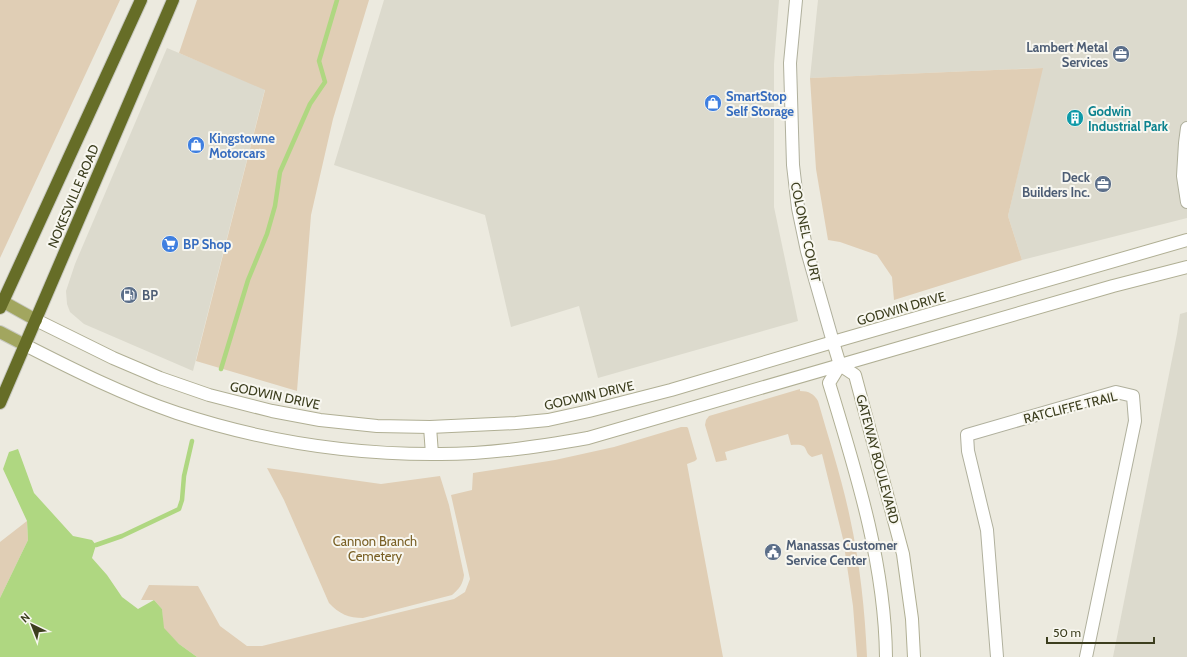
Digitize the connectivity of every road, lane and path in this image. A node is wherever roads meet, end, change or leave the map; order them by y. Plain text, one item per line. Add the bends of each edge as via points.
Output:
1 (141, 0) edge
2 (173, 0) edge
3 (796, 0) edge
4 (1187, 128) edge
5 (1187, 202) edge
6 (1187, 240) edge
7 (1187, 266) edge
8 (1, 303) edge
9 (36, 320) junction
10 (0, 332) edge
11 (833, 342) junction
12 (25, 345) junction
13 (840, 365) junction
14 (0, 404) edge
15 (430, 427) junction
16 (432, 454) junction
17 (886, 657) edge
18 (914, 657) edge
19 (997, 657) edge
20 (1086, 657) edge

1 - 8 highway, NOKESVILLE ROAD
2 - 9 highway, NOKESVILLE ROAD
3 - 11 street, COLONEL COURT via 790,63 793,165 807,251
4 - 5 street via 1183,176
6 - 11 street, GODWIN DRIVE
7 - 13 street
8 - 9 main road, GODWIN DRIVE
9 - 12 highway, NOKESVILLE ROAD
9 - 15 street, GODWIN DRIVE via 113,358 209,395 320,420 377,426
10 - 12 main road
11 - 13 street
11 - 15 street, GODWIN DRIVE via 670,390 548,420
12 - 14 highway, NOKESVILLE ROAD
12 - 16 street via 124,392 177,413 224,426 295,442 339,448
13 - 16 street via 588,438 478,452
13 - 17 street, GATEWAY BOULEVARD via 829,383 859,480 873,543 882,601
13 - 18 street, GATEWAY BOULEVARD via 856,375 890,501 903,554 912,619
15 - 16 street
19 - 20 street, RATCLIFFE TRAIL via 987,530 968,451 967,435 1116,392 1133,396 1135,421

